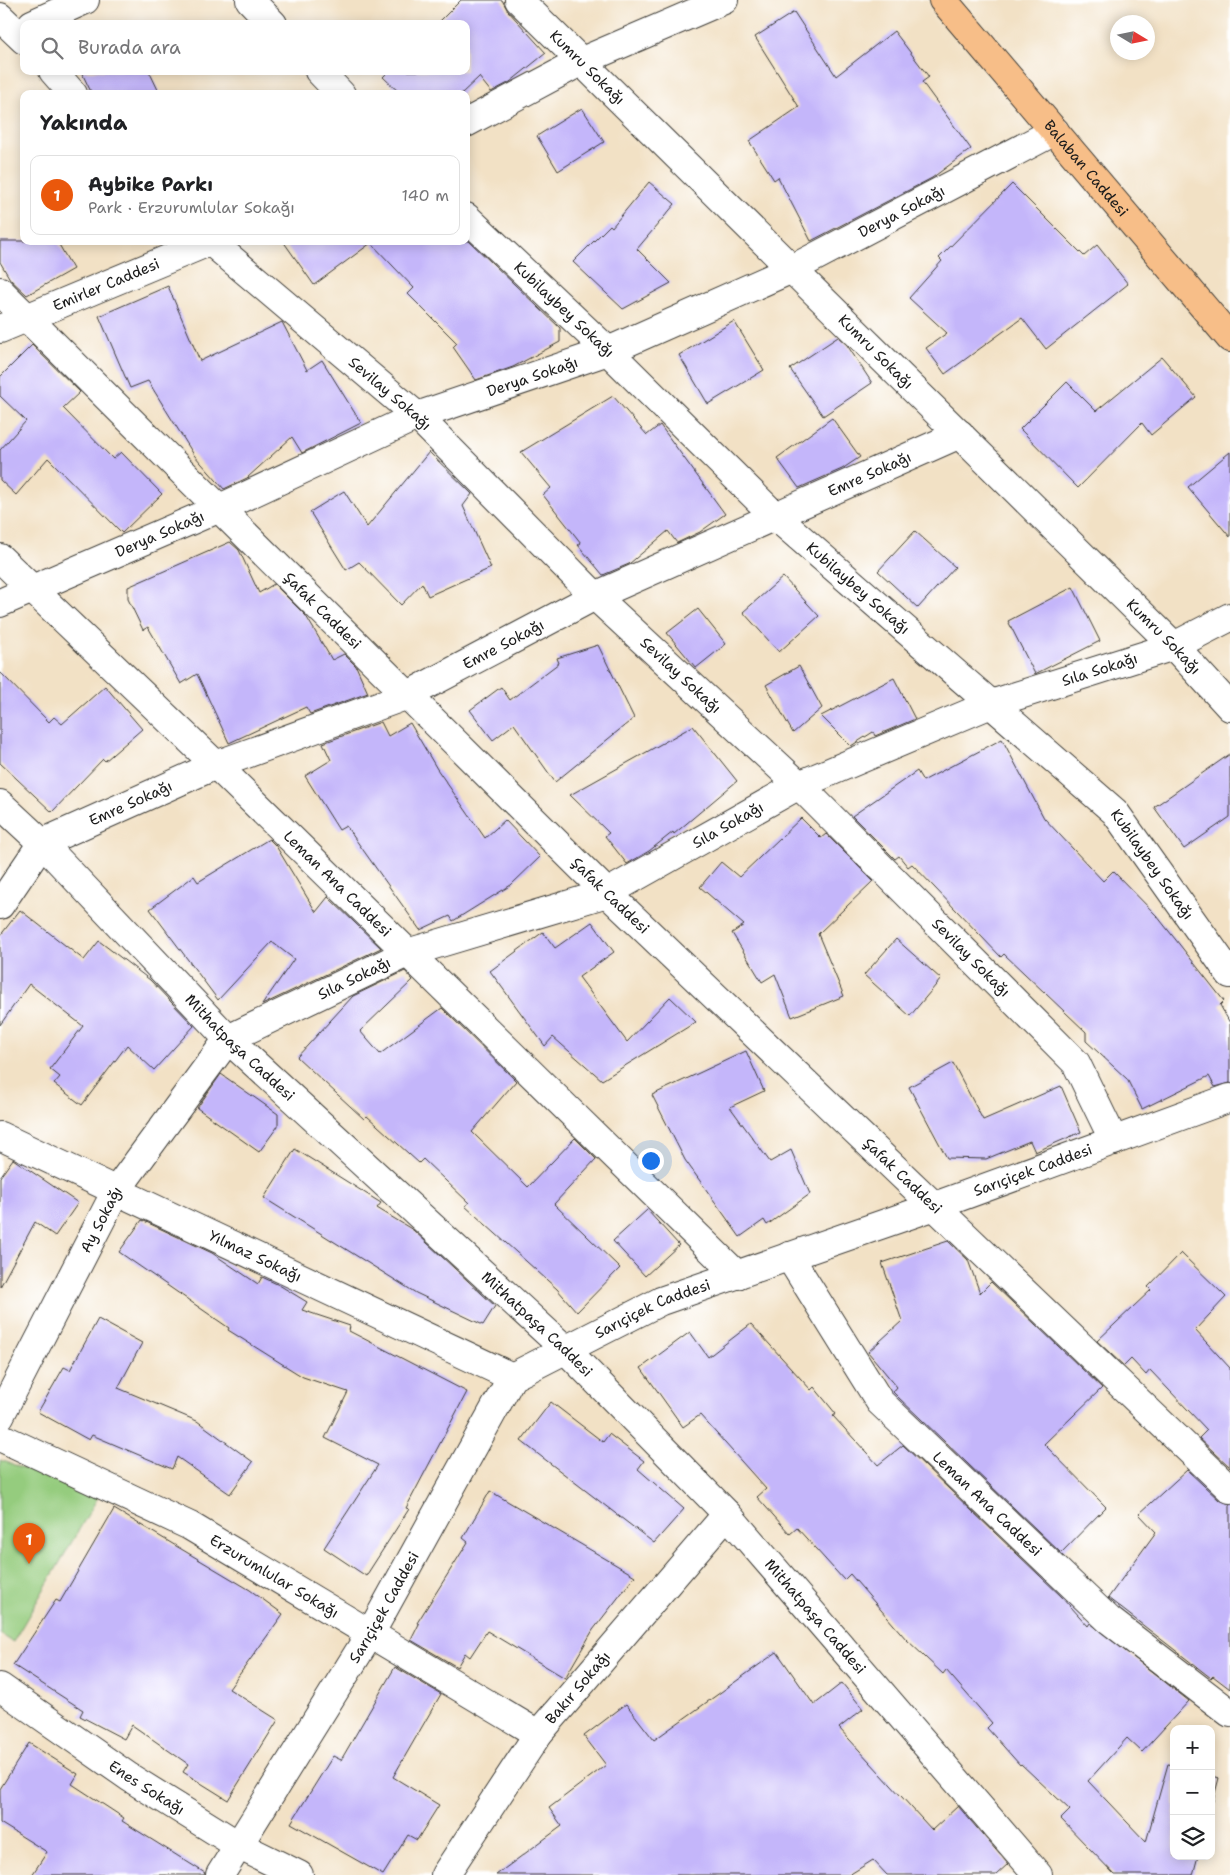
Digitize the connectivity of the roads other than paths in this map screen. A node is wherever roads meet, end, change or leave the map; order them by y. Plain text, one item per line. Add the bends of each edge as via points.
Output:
1 (86, 0) edge
2 (250, 0) edge
3 (519, 0) edge
4 (724, 0) edge
5 (943, 0) edge
6 (38, 20) edge
7 (269, 20) edge
8 (582, 61) junction
9 (57, 75) edge
10 (323, 75) edge
11 (70, 90) edge
12 (337, 90) edge
13 (470, 121) edge
14 (1054, 131) junction
15 (470, 221) edge
16 (201, 245) edge
17 (216, 245) edge
18 (792, 269) junction
19 (0, 291) edge
20 (27, 316) junction
21 (0, 329) edge
22 (1230, 338) edge
23 (608, 351) junction
24 (417, 416) junction
25 (960, 434) junction
26 (220, 508) junction
27 (775, 516) junction
28 (0, 558) edge
29 (32, 588) junction
30 (595, 596) junction
31 (0, 602) edge
32 (1230, 617) edge
33 (1174, 646) junction
34 (408, 694) junction
35 (991, 704) junction
36 (1230, 707) edge
37 (216, 765) junction
38 (799, 785) junction
39 (0, 804) edge
40 (42, 844) junction
41 (607, 893) junction
42 (0, 905) edge
43 (407, 953) junction
44 (1230, 974) edge
45 (228, 1039) junction
46 (1230, 1098) edge
47 (0, 1136) edge
48 (1114, 1141) junction
49 (116, 1191) junction
50 (935, 1206) junction
51 (789, 1256) junction
52 (737, 1274) junction
53 (565, 1349) junction
54 (512, 1377) junction
55 (0, 1416) edge
56 (0, 1437) edge
57 (1230, 1489) edge
58 (727, 1514) junction
59 (370, 1634) junction
60 (0, 1687) edge
61 (1230, 1712) edge
62 (538, 1734) junction
63 (238, 1845) junction
64 (220, 1875) edge
65 (299, 1875) edge
66 (445, 1875) edge
67 (1038, 1875) edge

1 - 6 street
2 - 7 street
3 - 8 street, Kumru Sokağı
4 - 8 street
5 - 14 main road, Balaban Caddesi
8 - 13 street
8 - 18 street, Kumru Sokağı
9 - 11 street
10 - 12 street
14 - 18 street, Derya Sokağı
14 - 22 main road, Balaban Caddesi
15 - 23 street, Kubilaybey Sokağı
16 - 20 street, Emirler Caddesi
17 - 24 street, Sevilay Sokağı
18 - 23 street, Derya Sokağı
18 - 25 street, Kumru Sokağı
19 - 20 street, Şafak Caddesi
20 - 21 street, Emirler Caddesi
20 - 26 street, Şafak Caddesi
23 - 24 street, Derya Sokağı
23 - 27 street, Kubilaybey Sokağı
24 - 26 street, Derya Sokağı
24 - 30 street, Sevilay Sokağı
25 - 27 street, Emre Sokağı
25 - 33 street, Kumru Sokağı
26 - 29 street, Derya Sokağı
26 - 34 street, Şafak Caddesi
27 - 30 street, Emre Sokağı
27 - 35 street, Kubilaybey Sokağı
28 - 29 street, Leman Ana Caddesi
29 - 31 street, Derya Sokağı
29 - 37 street, Leman Ana Caddesi
30 - 34 street, Emre Sokağı
30 - 38 street, Sevilay Sokağı
32 - 33 street, Sıla Sokağı
33 - 35 street, Sıla Sokağı
33 - 36 street, Kumru Sokağı
34 - 37 street, Emre Sokağı
34 - 41 street, Şafak Caddesi
35 - 38 street, Sıla Sokağı
35 - 44 street, Kubilaybey Sokağı via 1115,812
37 - 40 street, Emre Sokağı
37 - 43 street, Leman Ana Caddesi
38 - 41 street, Sıla Sokağı
38 - 48 street, Sevilay Sokağı via 1076,1063
39 - 40 street, Mithatpaşa Caddesi
40 - 42 street
40 - 45 street, Mithatpaşa Caddesi
41 - 43 street, Sıla Sokağı
41 - 50 street, Şafak Caddesi
43 - 45 street, Sıla Sokağı
43 - 52 street, Leman Ana Caddesi
45 - 49 street, Ay Sokağı
45 - 53 street, Mithatpaşa Caddesi
46 - 48 street, Sarıçiçek Caddesi
47 - 49 street, Yılmaz Sokağı
48 - 50 street, Sarıçiçek Caddesi
49 - 54 street, Yılmaz Sokağı
49 - 55 street, Ay Sokağı
50 - 51 street, Sarıçiçek Caddesi
50 - 57 street, Şafak Caddesi
51 - 52 street, Sarıçiçek Caddesi
51 - 61 street, Leman Ana Caddesi via 880,1402 1109,1620
52 - 53 street, Sarıçiçek Caddesi via 662,1301
53 - 54 street, Sarıçiçek Caddesi
53 - 58 street, Mithatpaşa Caddesi
54 - 59 street, Sarıçiçek Caddesi
56 - 59 street, Erzurumlular Sokağı via 190,1526
58 - 62 street, Bakır Sokağı
58 - 67 street, Mithatpaşa Caddesi
59 - 62 street, Erzurumlular Sokağı
59 - 63 street, Sarıçiçek Caddesi
60 - 63 street, Enes Sokağı via 129,1777
62 - 66 street, Bakır Sokağı
63 - 64 street, Sarıçiçek Caddesi
63 - 65 street, Enes Sokağı

